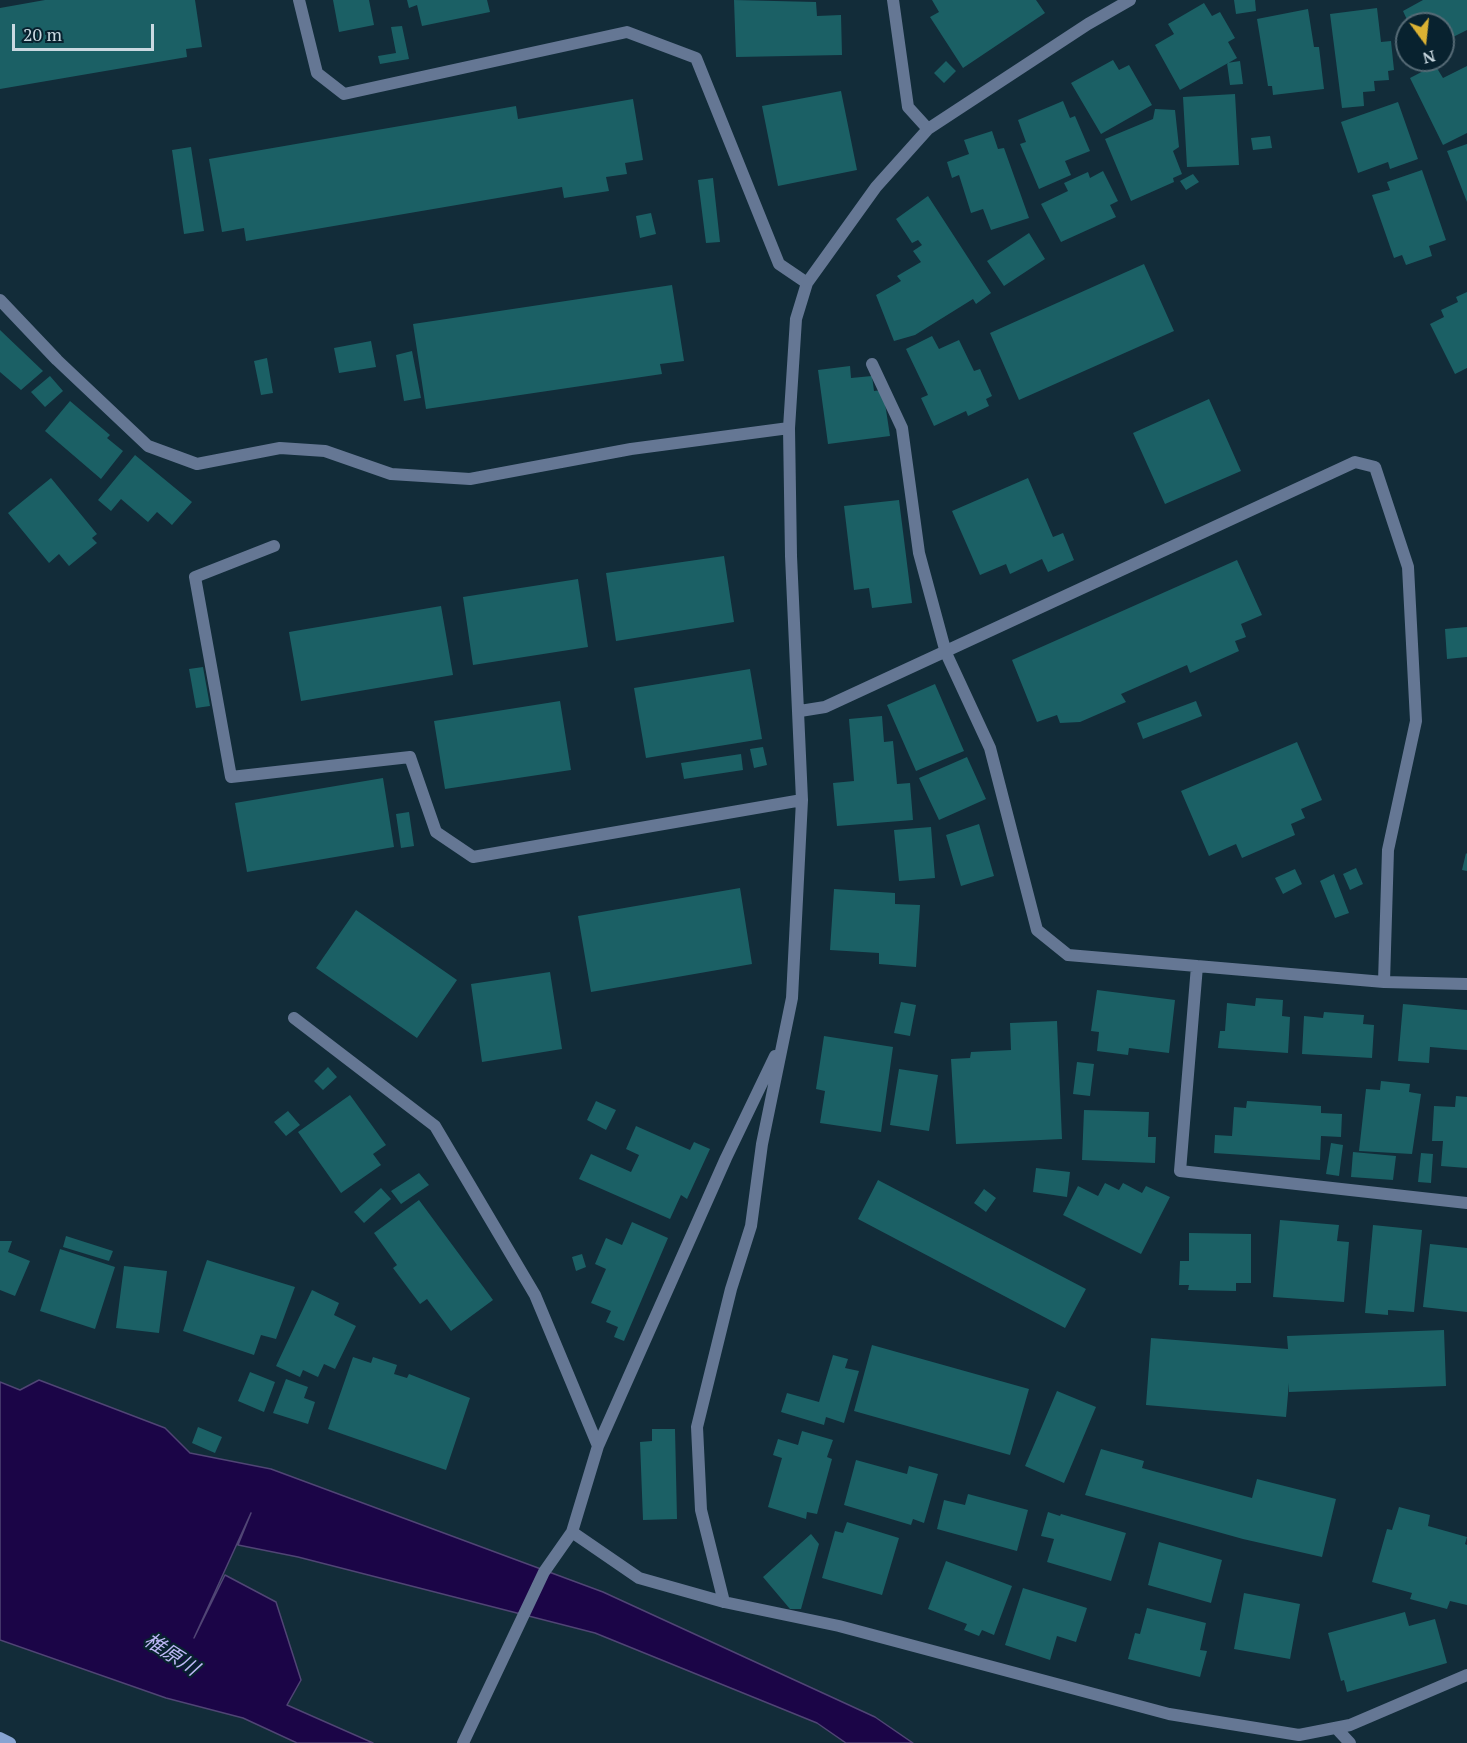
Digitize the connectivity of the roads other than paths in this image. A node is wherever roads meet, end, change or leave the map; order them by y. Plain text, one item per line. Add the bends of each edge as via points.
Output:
1 (300, 0) edge
2 (893, 0) edge
3 (1130, 0) edge
4 (928, 129) junction
5 (807, 283) junction
6 (0, 300) edge
7 (872, 364) dead end
8 (789, 428) junction
9 (274, 546) dead end
10 (946, 653) junction
11 (800, 711) junction
12 (802, 800) junction
13 (1197, 966) junction
14 (1384, 982) junction
15 (1467, 984) edge
16 (294, 1018) dead end
17 (784, 1038) junction
18 (1467, 1203) edge
19 (598, 1446) junction
20 (572, 1532) junction
21 (724, 1602) junction
22 (1467, 1675) edge
23 (1336, 1728) junction
24 (0, 1738) edge
25 (10, 1743) edge
26 (463, 1743) edge
27 (1350, 1743) edge

1 - 5 street via 317,73 344,94 627,32 696,58 779,264
2 - 4 street via 908,107
3 - 4 street
4 - 5 street via 876,187
5 - 8 street via 796,319
6 - 8 street via 148,446 197,464 280,448 325,451 391,474 470,479 631,449
7 - 10 street via 902,428 919,553
8 - 11 street
9 - 12 street via 195,577 231,777 410,756 436,832 473,857
10 - 11 street via 825,707
10 - 13 street via 990,748 1037,930 1068,956
10 - 14 street via 1355,462 1375,467 1408,567 1416,721 1388,850
11 - 12 street
12 - 17 street via 792,998
13 - 14 street
13 - 18 street via 1180,1171
14 - 15 street
16 - 19 street via 435,1126 535,1295
17 - 19 street
17 - 21 street via 762,1144 751,1226 697,1427 701,1510
19 - 20 street
20 - 21 street via 639,1578
20 - 26 street via 544,1572
21 - 23 street via 839,1626 1169,1714 1299,1735
22 - 23 street
23 - 27 street
24 - 25 main road

